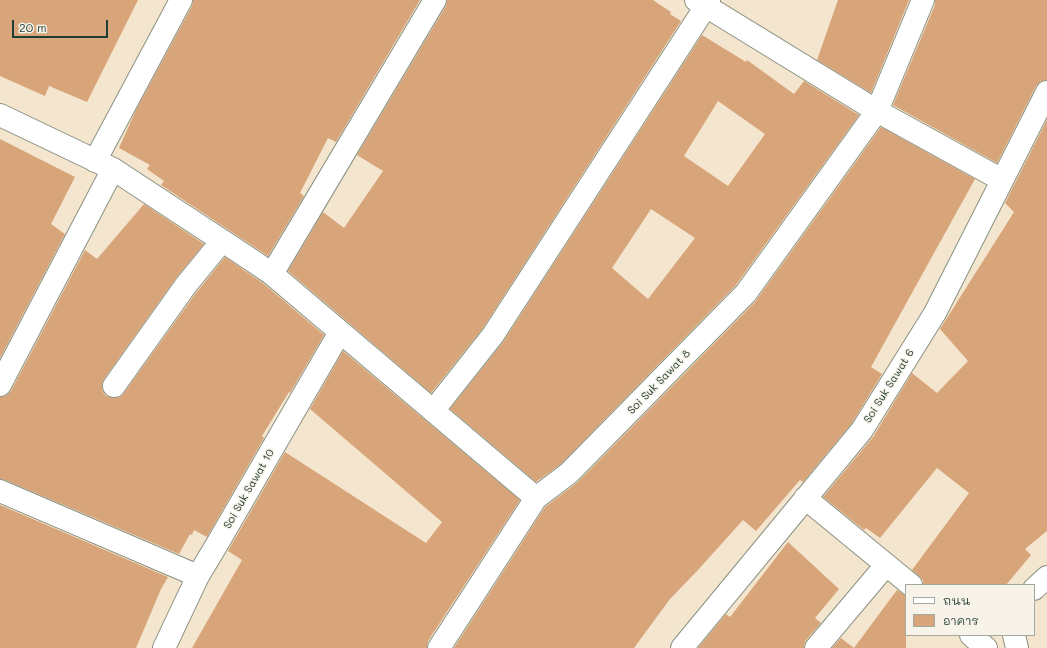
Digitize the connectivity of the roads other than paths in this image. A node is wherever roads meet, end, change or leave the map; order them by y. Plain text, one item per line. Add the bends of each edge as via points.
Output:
1 (181, 0) edge
2 (435, 0) edge
3 (923, 0) edge
4 (704, 2) edge
5 (1047, 92) edge
6 (877, 111) junction
7 (0, 115) edge
8 (104, 165) junction
9 (1002, 180) junction
10 (222, 241) junction
11 (272, 274) junction
12 (340, 332) junction
13 (1, 382) edge
14 (114, 386) dead end
15 (433, 411) junction
16 (0, 491) edge
17 (536, 498) junction
18 (805, 498) junction
19 (886, 565) junction
20 (198, 576) junction
21 (1047, 577) edge
22 (909, 584) edge
23 (1035, 588) edge
24 (972, 636) edge
25 (1014, 636) edge
26 (164, 648) edge
27 (439, 648) edge
28 (682, 648) edge
29 (816, 648) edge
30 (986, 648) edge
31 (1017, 648) edge

1 - 8 street
2 - 11 street
3 - 6 street, Soi Suk Sawat 8
4 - 6 street
4 - 15 street via 493,335
5 - 9 street, Soi Suk Sawat 6
6 - 9 street
6 - 17 street, Soi Suk Sawat 8 via 746,293 569,473
7 - 8 street
8 - 10 street
8 - 13 street
9 - 18 street, Soi Suk Sawat 6 via 931,320 862,430
10 - 11 street
10 - 14 street via 186,285
11 - 12 street
12 - 15 street
12 - 20 street, Soi Suk Sawat 10
15 - 17 street
16 - 20 street
17 - 27 street, Soi Suk Sawat 8
18 - 19 street
18 - 28 street, Soi Suk Sawat 6
19 - 22 street
19 - 29 street
20 - 26 street, Soi Suk Sawat 10
21 - 23 street
24 - 30 street
25 - 31 street

